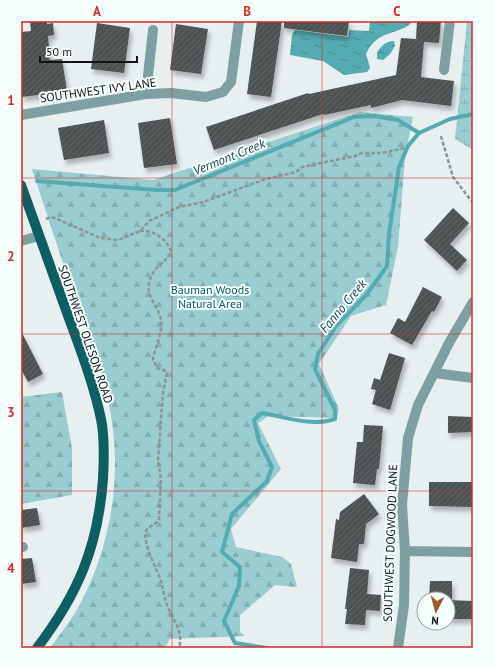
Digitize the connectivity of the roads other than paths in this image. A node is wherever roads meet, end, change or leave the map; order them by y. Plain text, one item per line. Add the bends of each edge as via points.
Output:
1 (238, 21) edge
2 (450, 21) edge
3 (152, 30) dead end
4 (444, 70) dead end
5 (146, 94) junction
6 (21, 115) edge
7 (21, 185) edge
8 (39, 236) junction
9 (21, 241) edge
10 (473, 302) edge
11 (434, 373) junction
12 (473, 378) edge
13 (405, 551) junction
14 (473, 552) edge
15 (37, 648) edge
16 (398, 648) edge

1 - 5 street, SOUTHWEST IVY LANE via 231,82 223,92 206,96
2 - 4 street
3 - 5 street
5 - 6 street, SOUTHWEST IVY LANE
7 - 8 main road, SOUTHWEST OLESON ROAD
8 - 9 street
8 - 15 main road, SOUTHWEST OLESON ROAD via 93,386 101,420 104,467 93,545 84,569 57,622
10 - 11 street, SOUTHWEST DOGWOOD LANE
11 - 12 street
11 - 13 street, SOUTHWEST DOGWOOD LANE via 418,405 408,438 402,505
13 - 14 street
13 - 16 street, SOUTHWEST DOGWOOD LANE via 404,605

